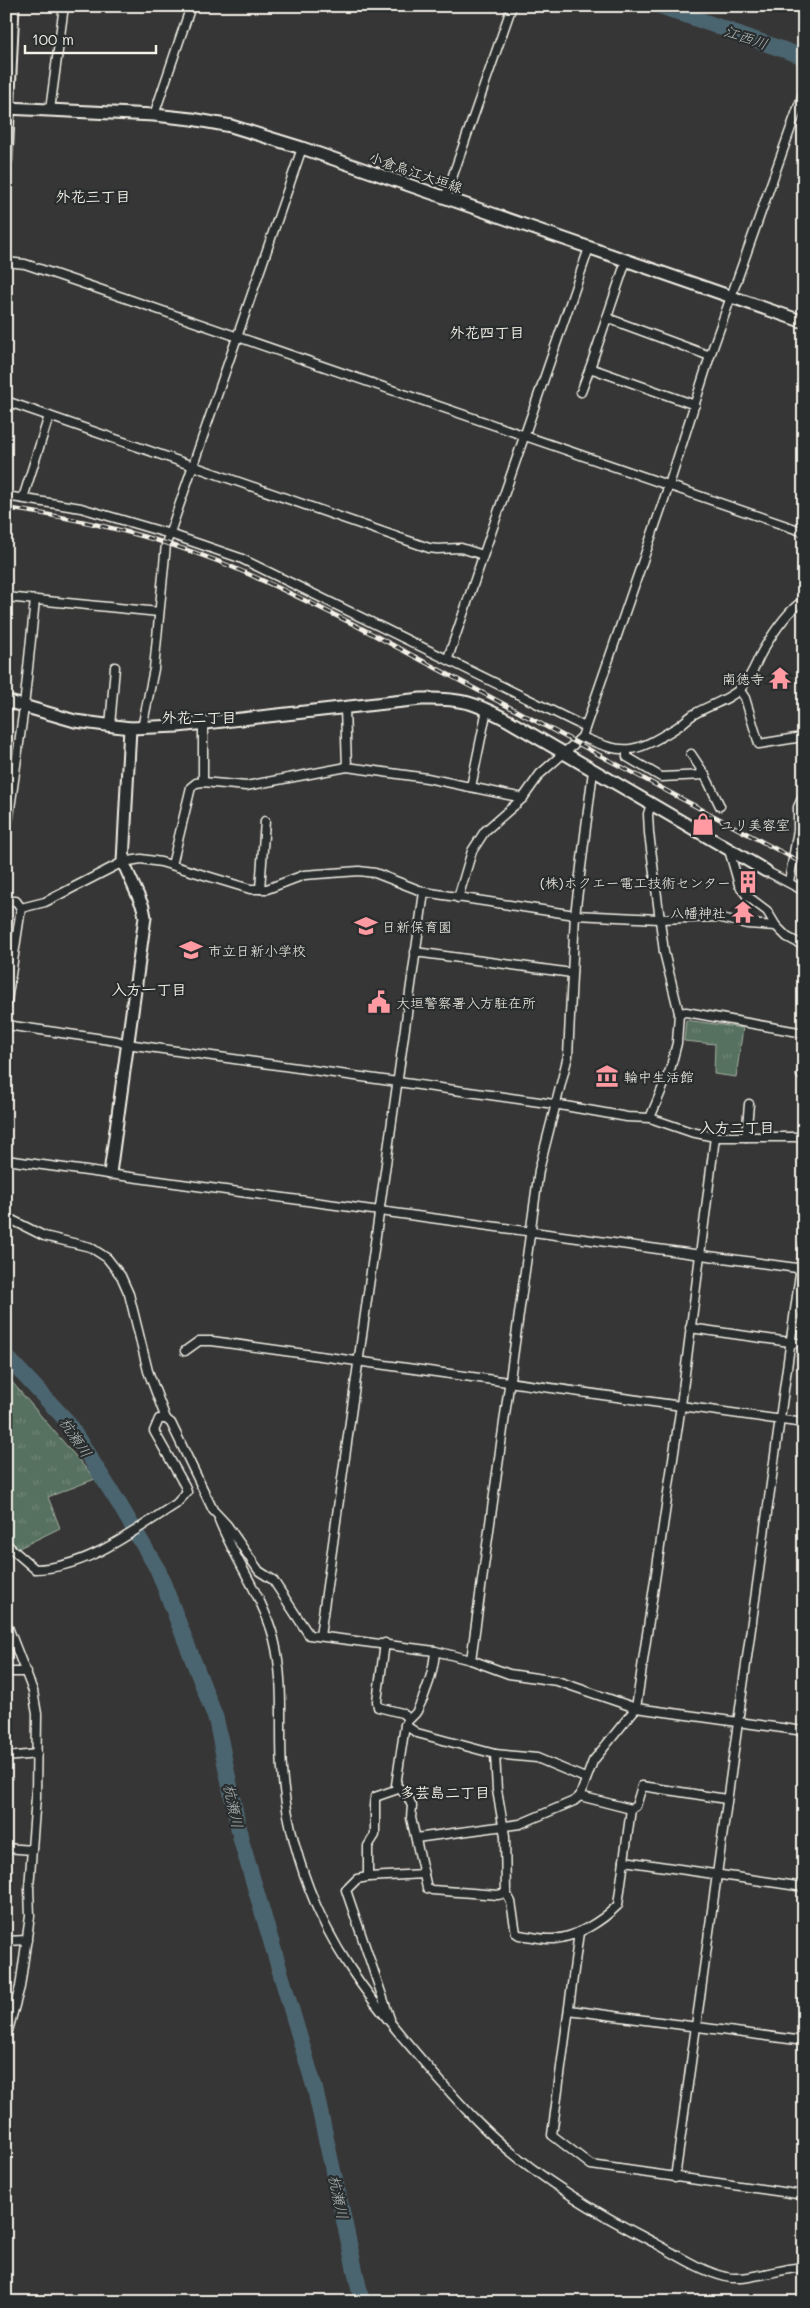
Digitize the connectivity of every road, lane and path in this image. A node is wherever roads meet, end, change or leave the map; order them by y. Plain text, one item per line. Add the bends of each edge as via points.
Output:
1 (13, 6) edge
2 (64, 6) edge
3 (191, 6) edge
4 (512, 6) edge
5 (804, 91) edge
6 (7, 108) edge
7 (50, 110) junction
8 (154, 115) junction
9 (302, 148) junction
10 (6, 160) edge
11 (445, 198) junction
12 (589, 248) junction
13 (626, 261) junction
14 (6, 262) edge
15 (731, 297) junction
16 (607, 318) junction
17 (804, 322) edge
18 (237, 336) junction
19 (710, 356) junction
20 (590, 368) junction
21 (581, 392) dead end
22 (6, 401) edge
23 (695, 405) junction
24 (49, 416) junction
25 (524, 436) junction
26 (193, 465) junction
27 (669, 485) junction
28 (6, 496) edge
29 (23, 498) junction
30 (804, 532) edge
31 (170, 534) junction
32 (483, 556) junction
33 (6, 597) edge
34 (35, 600) junction
35 (804, 600) edge
36 (159, 612) junction
37 (448, 658) junction
38 (115, 667) dead end
39 (739, 690) junction
40 (6, 701) edge
41 (24, 707) junction
42 (345, 708) junction
43 (488, 709) junction
44 (203, 723) junction
45 (110, 726) junction
46 (585, 727) junction
47 (136, 728) junction
48 (582, 737) junction
49 (803, 740) edge
50 (627, 751) junction
51 (564, 753) junction
52 (692, 754) dead end
53 (347, 767) junction
54 (593, 771) junction
55 (705, 775) junction
56 (203, 782) junction
57 (471, 787) junction
58 (804, 794) edge
59 (523, 798) junction
60 (651, 804) junction
61 (720, 806) dead end
62 (266, 821) dead end
63 (6, 838) edge
64 (729, 850) junction
65 (123, 862) junction
66 (172, 865) junction
67 (766, 871) joint
68 (788, 882) junction
69 (260, 889) junction
70 (804, 891) edge
71 (424, 892) junction
72 (458, 898) junction
73 (6, 901) edge
74 (20, 908) junction
75 (575, 915) junction
76 (659, 919) junction
77 (776, 926) junction
78 (804, 946) edge
79 (415, 952) junction
80 (572, 973) junction
81 (6, 1008) edge
82 (680, 1013) junction
83 (6, 1025) edge
84 (804, 1033) edge
85 (127, 1044) junction
86 (396, 1083) junction
87 (554, 1104) junction
88 (749, 1104) dead end
89 (650, 1118) junction
90 (715, 1136) junction
91 (746, 1137) junction
92 (804, 1137) edge
93 (6, 1160) edge
94 (110, 1173) junction
95 (378, 1211) junction
96 (6, 1217) edge
97 (530, 1231) junction
98 (804, 1245) edge
99 (699, 1254) junction
100 (802, 1269) edge
101 (690, 1328) junction
102 (791, 1342) junction
103 (804, 1344) edge
104 (185, 1351) dead end
105 (358, 1362) junction
106 (511, 1382) junction
107 (681, 1405) junction
108 (166, 1419) junction
109 (781, 1420) junction
110 (804, 1423) edge
111 (219, 1518) junction
112 (6, 1544) edge
113 (6, 1622) edge
114 (320, 1636) junction
115 (385, 1644) junction
116 (436, 1651) junction
117 (471, 1660) junction
118 (6, 1672) edge
119 (27, 1672) junction
120 (636, 1708) junction
121 (737, 1721) junction
122 (407, 1722) junction
123 (804, 1730) edge
124 (36, 1754) junction
125 (495, 1754) junction
126 (6, 1757) edge
127 (585, 1778) junction
128 (398, 1789) junction
129 (580, 1796) junction
130 (726, 1799) junction
131 (631, 1809) junction
132 (502, 1826) junction
133 (416, 1838) junction
134 (6, 1848) edge
135 (32, 1850) junction
136 (624, 1861) junction
137 (424, 1874) junction
138 (716, 1875) junction
139 (368, 1877) junction
140 (804, 1887) edge
141 (506, 1893) junction
142 (579, 1932) junction
143 (27, 1940) junction
144 (6, 1942) edge
145 (569, 2010) junction
146 (391, 2023) junction
147 (696, 2026) junction
148 (6, 2038) edge
149 (804, 2041) edge
150 (675, 2178) junction
151 (804, 2195) edge
152 (804, 2267) edge

1 - 6 street
2 - 7 street
3 - 8 street
4 - 11 street
5 - 15 street
6 - 7 street, 小倉烏江大垣線
6 - 10 street
7 - 8 street, 小倉烏江大垣線
8 - 9 street, 小倉烏江大垣線 via 231,126
9 - 11 street, 小倉烏江大垣線
9 - 18 street
11 - 12 street, 小倉烏江大垣線
12 - 13 street, 小倉烏江大垣線
12 - 25 street
13 - 15 street, 小倉烏江大垣線
13 - 16 street
14 - 18 street via 25,264
15 - 17 street, 小倉烏江大垣線
15 - 19 street
16 - 19 street
16 - 20 street
18 - 25 street
18 - 26 street
19 - 23 street
20 - 21 street
20 - 23 street
22 - 24 street
23 - 27 street
24 - 26 street
24 - 29 street
25 - 27 street
25 - 32 street
26 - 31 street
26 - 32 street via 429,548 461,548
27 - 30 street
27 - 46 street
28 - 29 street
29 - 31 street via 81,508
31 - 36 street via 166,544
31 - 37 street via 240,558
32 - 37 street
33 - 34 street
34 - 36 street
34 - 41 street
35 - 39 street via 787,615
36 - 47 street via 154,669
37 - 46 street
38 - 45 street
39 - 49 street via 745,698 759,744
39 - 50 street via 693,715 676,729
40 - 41 street
41 - 45 street via 75,721
41 - 63 street
42 - 43 street via 449,698
42 - 44 street
42 - 53 street
43 - 51 street
43 - 57 street
44 - 47 street
44 - 56 street
45 - 47 street
46 - 48 street
47 - 65 street
48 - 50 street
48 - 51 street
50 - 55 street via 627,757 661,777
51 - 54 street
51 - 59 street via 540,774
52 - 55 street
53 - 56 street via 246,786
53 - 57 street
54 - 60 street
54 - 75 street
55 - 61 street
56 - 66 street via 192,787
57 - 59 street
58 - 68 street via 798,807 798,830
59 - 72 street via 485,831 472,851
60 - 64 street
60 - 76 street via 649,833
62 - 69 street
64 - 67 street
64 - 77 street via 739,885 767,912
65 - 66 street via 141,859
65 - 74 street via 45,902
65 - 85 street via 145,917
66 - 69 street via 237,887
67 - 68 street
68 - 70 street
69 - 71 street via 304,875 358,871 375,873
71 - 72 street
71 - 79 street
72 - 75 street
73 - 74 street via 16,902
74 - 81 street
75 - 76 street
75 - 80 street
76 - 77 street via 717,917
76 - 82 street
77 - 78 street via 787,937
79 - 80 street
79 - 86 street
80 - 87 street via 568,1056
82 - 84 street
82 - 89 street via 670,1070
83 - 85 street via 118,1040
85 - 86 street
85 - 94 street
86 - 87 street
86 - 95 street
87 - 89 street
87 - 97 street
88 - 91 street
89 - 90 street via 691,1132
90 - 91 street
90 - 99 street
91 - 92 street
93 - 94 street
94 - 95 street
95 - 97 street
95 - 105 street
96 - 108 street via 44,1236 90,1247 107,1258 121,1276 129,1294 148,1371
97 - 99 street
97 - 106 street
98 - 100 street
99 - 100 street
99 - 101 street
100 - 102 street
101 - 102 street
101 - 107 street
102 - 103 street
102 - 109 street
104 - 105 street via 199,1341 212,1341
105 - 106 street
105 - 114 street
106 - 107 street
106 - 117 street
107 - 109 street
107 - 120 street
108 - 111 street
108 - 112 street via 159,1419 154,1431 187,1492 176,1504 96,1554 52,1569 35,1569
109 - 110 street
109 - 121 street
111 - 114 street via 259,1570 273,1580 309,1635
111 - 146 street via 261,1604 273,1638 280,1676 282,1770 287,1806 310,1890 331,1938 358,1981
113 - 119 street
114 - 115 street
115 - 116 street
115 - 122 street via 378,1707 402,1714
116 - 117 street
116 - 122 street via 424,1695 416,1714
117 - 120 street via 509,1674 556,1681
118 - 119 street
119 - 124 street via 34,1690 37,1714
120 - 121 street
120 - 127 street via 593,1761
121 - 123 street
121 - 130 street
122 - 125 street via 417,1733
122 - 128 street via 398,1765
124 - 126 street
124 - 135 street
125 - 127 street via 538,1758
125 - 132 street
127 - 129 street
128 - 133 street via 408,1797 412,1806
128 - 139 street via 375,1797 375,1835 368,1846
129 - 131 street
129 - 132 street via 574,1802 520,1824
130 - 131 street via 642,1786 636,1806
130 - 138 street
131 - 136 street
132 - 133 street
132 - 141 street
133 - 137 street
134 - 135 street
135 - 143 street
136 - 138 street
136 - 142 street via 618,1905 607,1916
137 - 139 street
137 - 141 street via 427,1888 432,1890
138 - 140 street
138 - 147 street
139 - 146 street via 356,1879 346,1890
141 - 142 street via 519,1935 552,1939
142 - 145 street
143 - 144 street
143 - 148 street via 16,2009
145 - 147 street
145 - 150 street via 552,2135 591,2165
146 - 152 street via 479,2123 526,2163 584,2204 687,2260 729,2278
147 - 149 street
147 - 150 street
150 - 151 street

